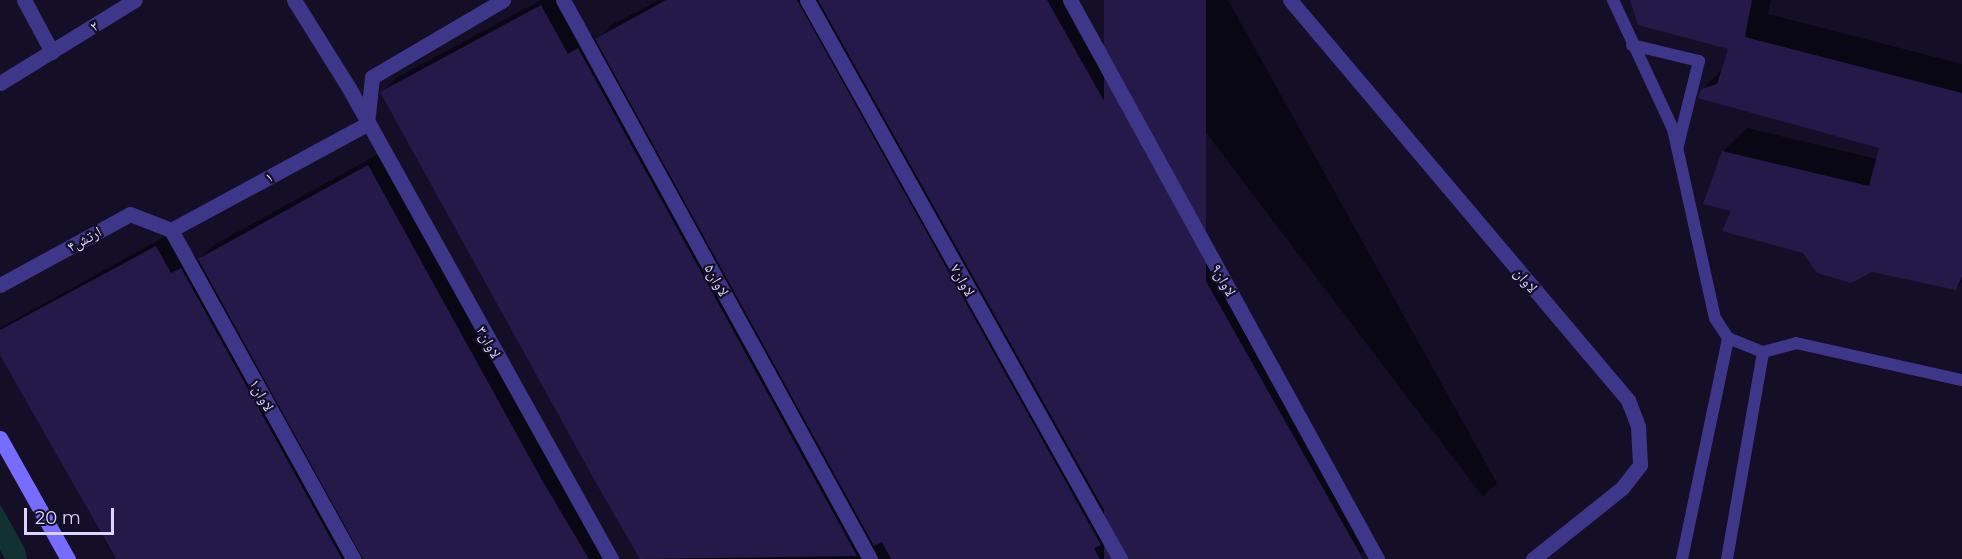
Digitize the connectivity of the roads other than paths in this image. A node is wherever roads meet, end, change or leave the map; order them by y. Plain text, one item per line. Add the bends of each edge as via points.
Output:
1 (24, 0) edge
2 (135, 0) edge
3 (294, 0) edge
4 (503, 0) edge
5 (563, 0) edge
6 (807, 0) edge
7 (1070, 0) edge
8 (1290, 0) edge
9 (1613, 0) edge
10 (1632, 45) junction
11 (52, 52) junction
12 (0, 83) edge
13 (367, 124) junction
14 (1677, 148) junction
15 (171, 230) junction
16 (0, 285) edge
17 (1728, 338) junction
18 (1763, 352) junction
19 (1962, 380) edge
20 (0, 438) edge
21 (68, 559) edge
22 (352, 559) edge
23 (611, 559) edge
24 (870, 559) edge
25 (1120, 559) edge
26 (1377, 559) edge
27 (1533, 559) edge
28 (1682, 559) edge
29 (1728, 559) edge

1 - 11 street
2 - 11 street, ۲
3 - 13 street, ۳لاوان
4 - 13 street via 372,78
5 - 24 street, ۵لاوان
6 - 25 street, ۷لاوان
7 - 26 street, ۹لاوان
8 - 27 street, لاوان via 1628,400 1638,426 1640,465 1622,488
9 - 10 lane
10 - 14 lane
10 - 14 lane via 1699,61
11 - 12 street, ۲
13 - 15 street, ۱
13 - 23 street, ۳لاوان
14 - 17 lane via 1715,318
15 - 16 street, ۴ارتش via 130,214
15 - 22 street, ۱لاوان
17 - 18 lane
17 - 28 lane
18 - 19 lane via 1796,343
18 - 29 lane
20 - 21 main road

